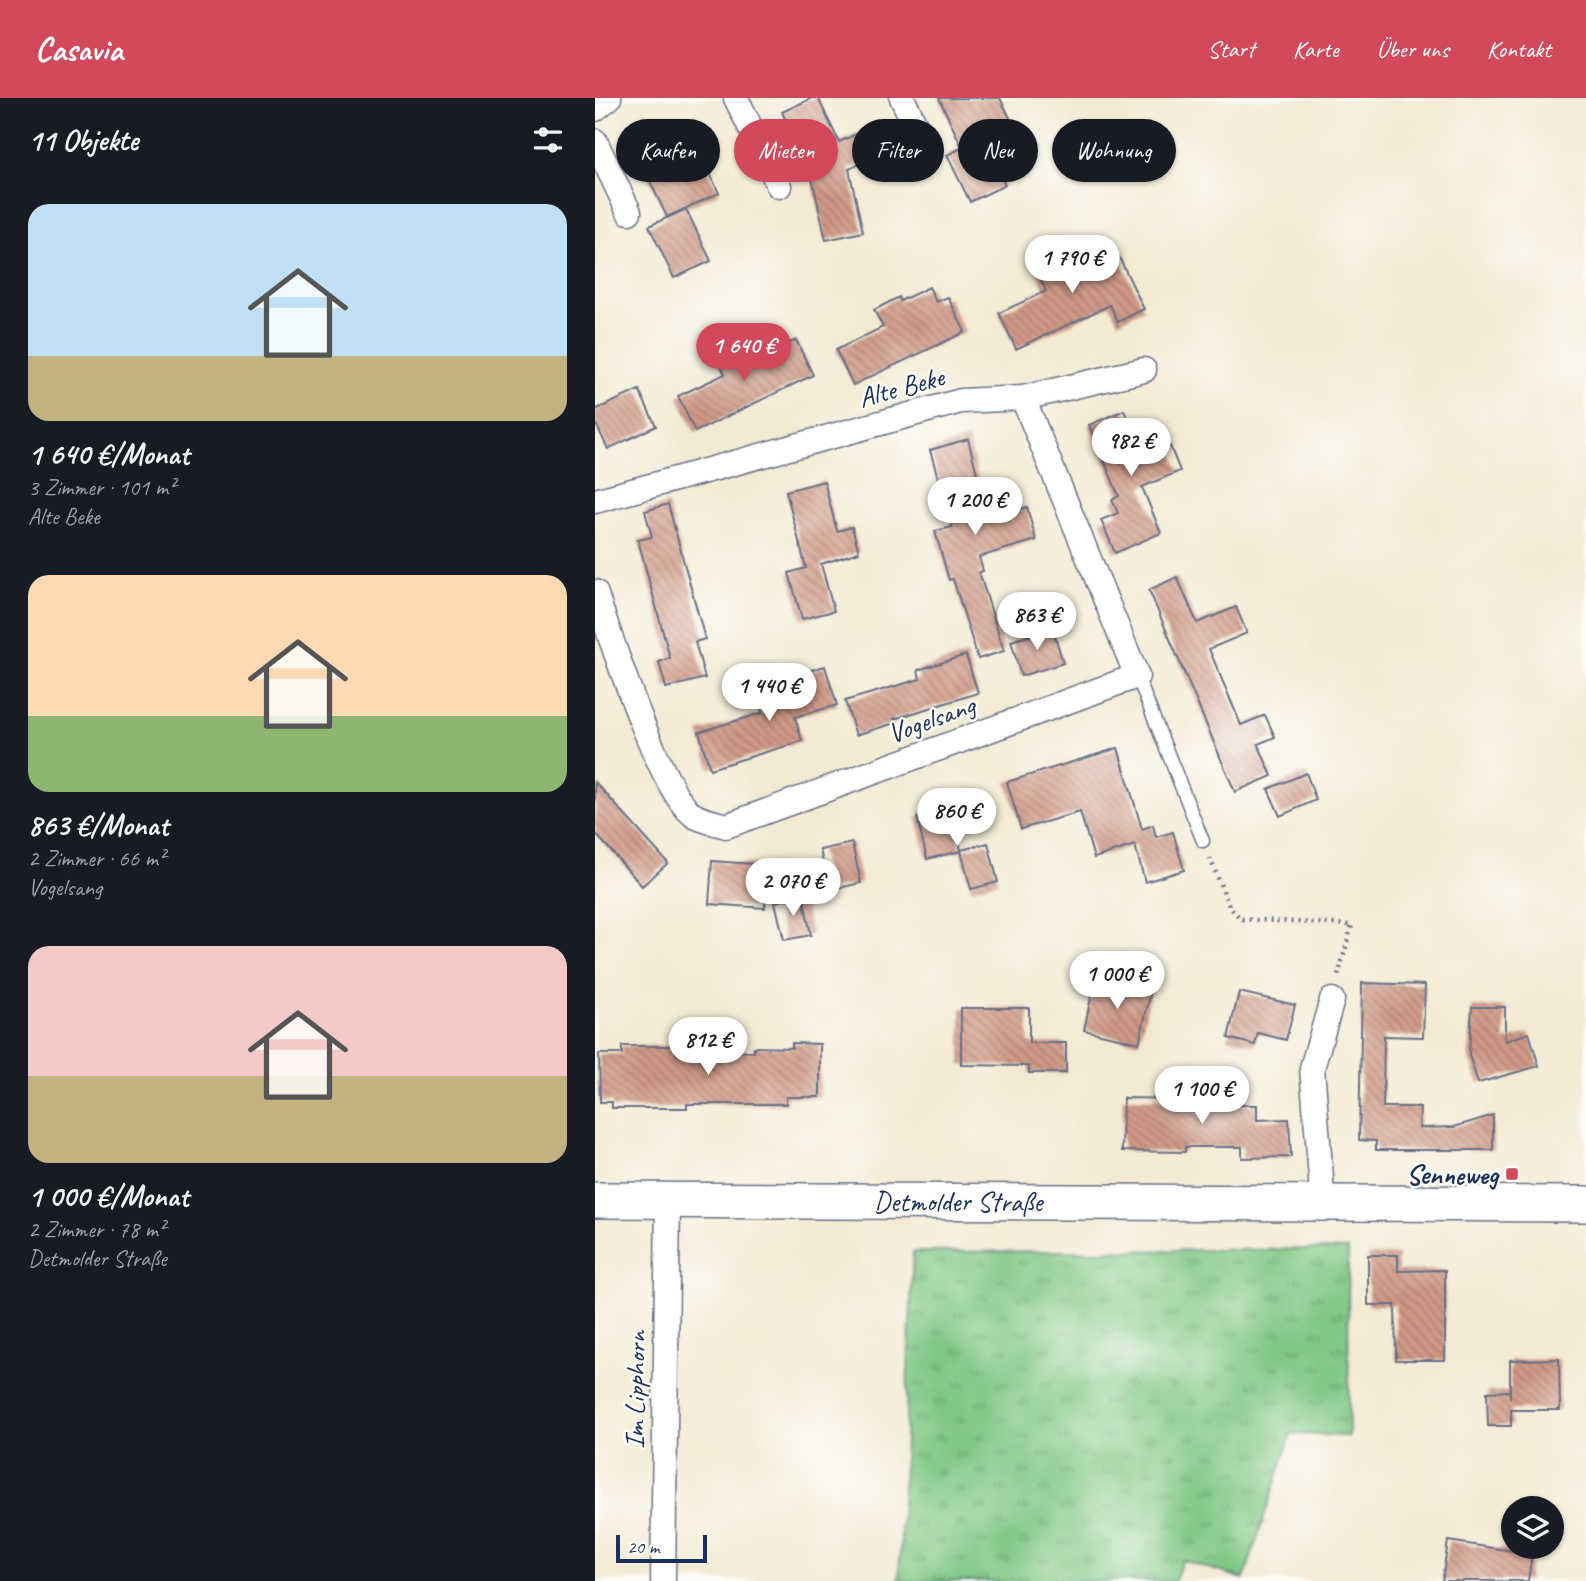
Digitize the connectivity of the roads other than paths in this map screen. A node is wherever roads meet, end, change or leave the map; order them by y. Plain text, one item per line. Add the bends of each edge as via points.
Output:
1 (609, 98) edge
2 (736, 98) edge
3 (902, 98) edge
4 (595, 109) edge
5 (912, 119) edge
6 (595, 141) edge
7 (779, 186) dead end
8 (629, 212) dead end
9 (1144, 370) dead end
10 (1023, 398) junction
11 (595, 501) edge
12 (595, 592) edge
13 (1137, 676) junction
14 (1203, 841) road end
15 (1332, 1000) road end
16 (595, 1200) edge
17 (668, 1200) junction
18 (1321, 1202) junction
19 (1586, 1204) edge
20 (663, 1581) edge

1 - 4 street
2 - 7 street
3 - 5 street
6 - 8 street
9 - 10 street, Alte Beke
10 - 11 street, Alte Beke via 961,401
10 - 13 street
12 - 13 street, Vogelsang via 630,692 670,784 693,816 726,826
13 - 14 lane
15 - 18 street via 1313,1068
16 - 17 street, Detmolder Straße
17 - 18 street, Detmolder Straße
17 - 20 street, Im Lipphorn
18 - 19 street, Detmolder Straße

